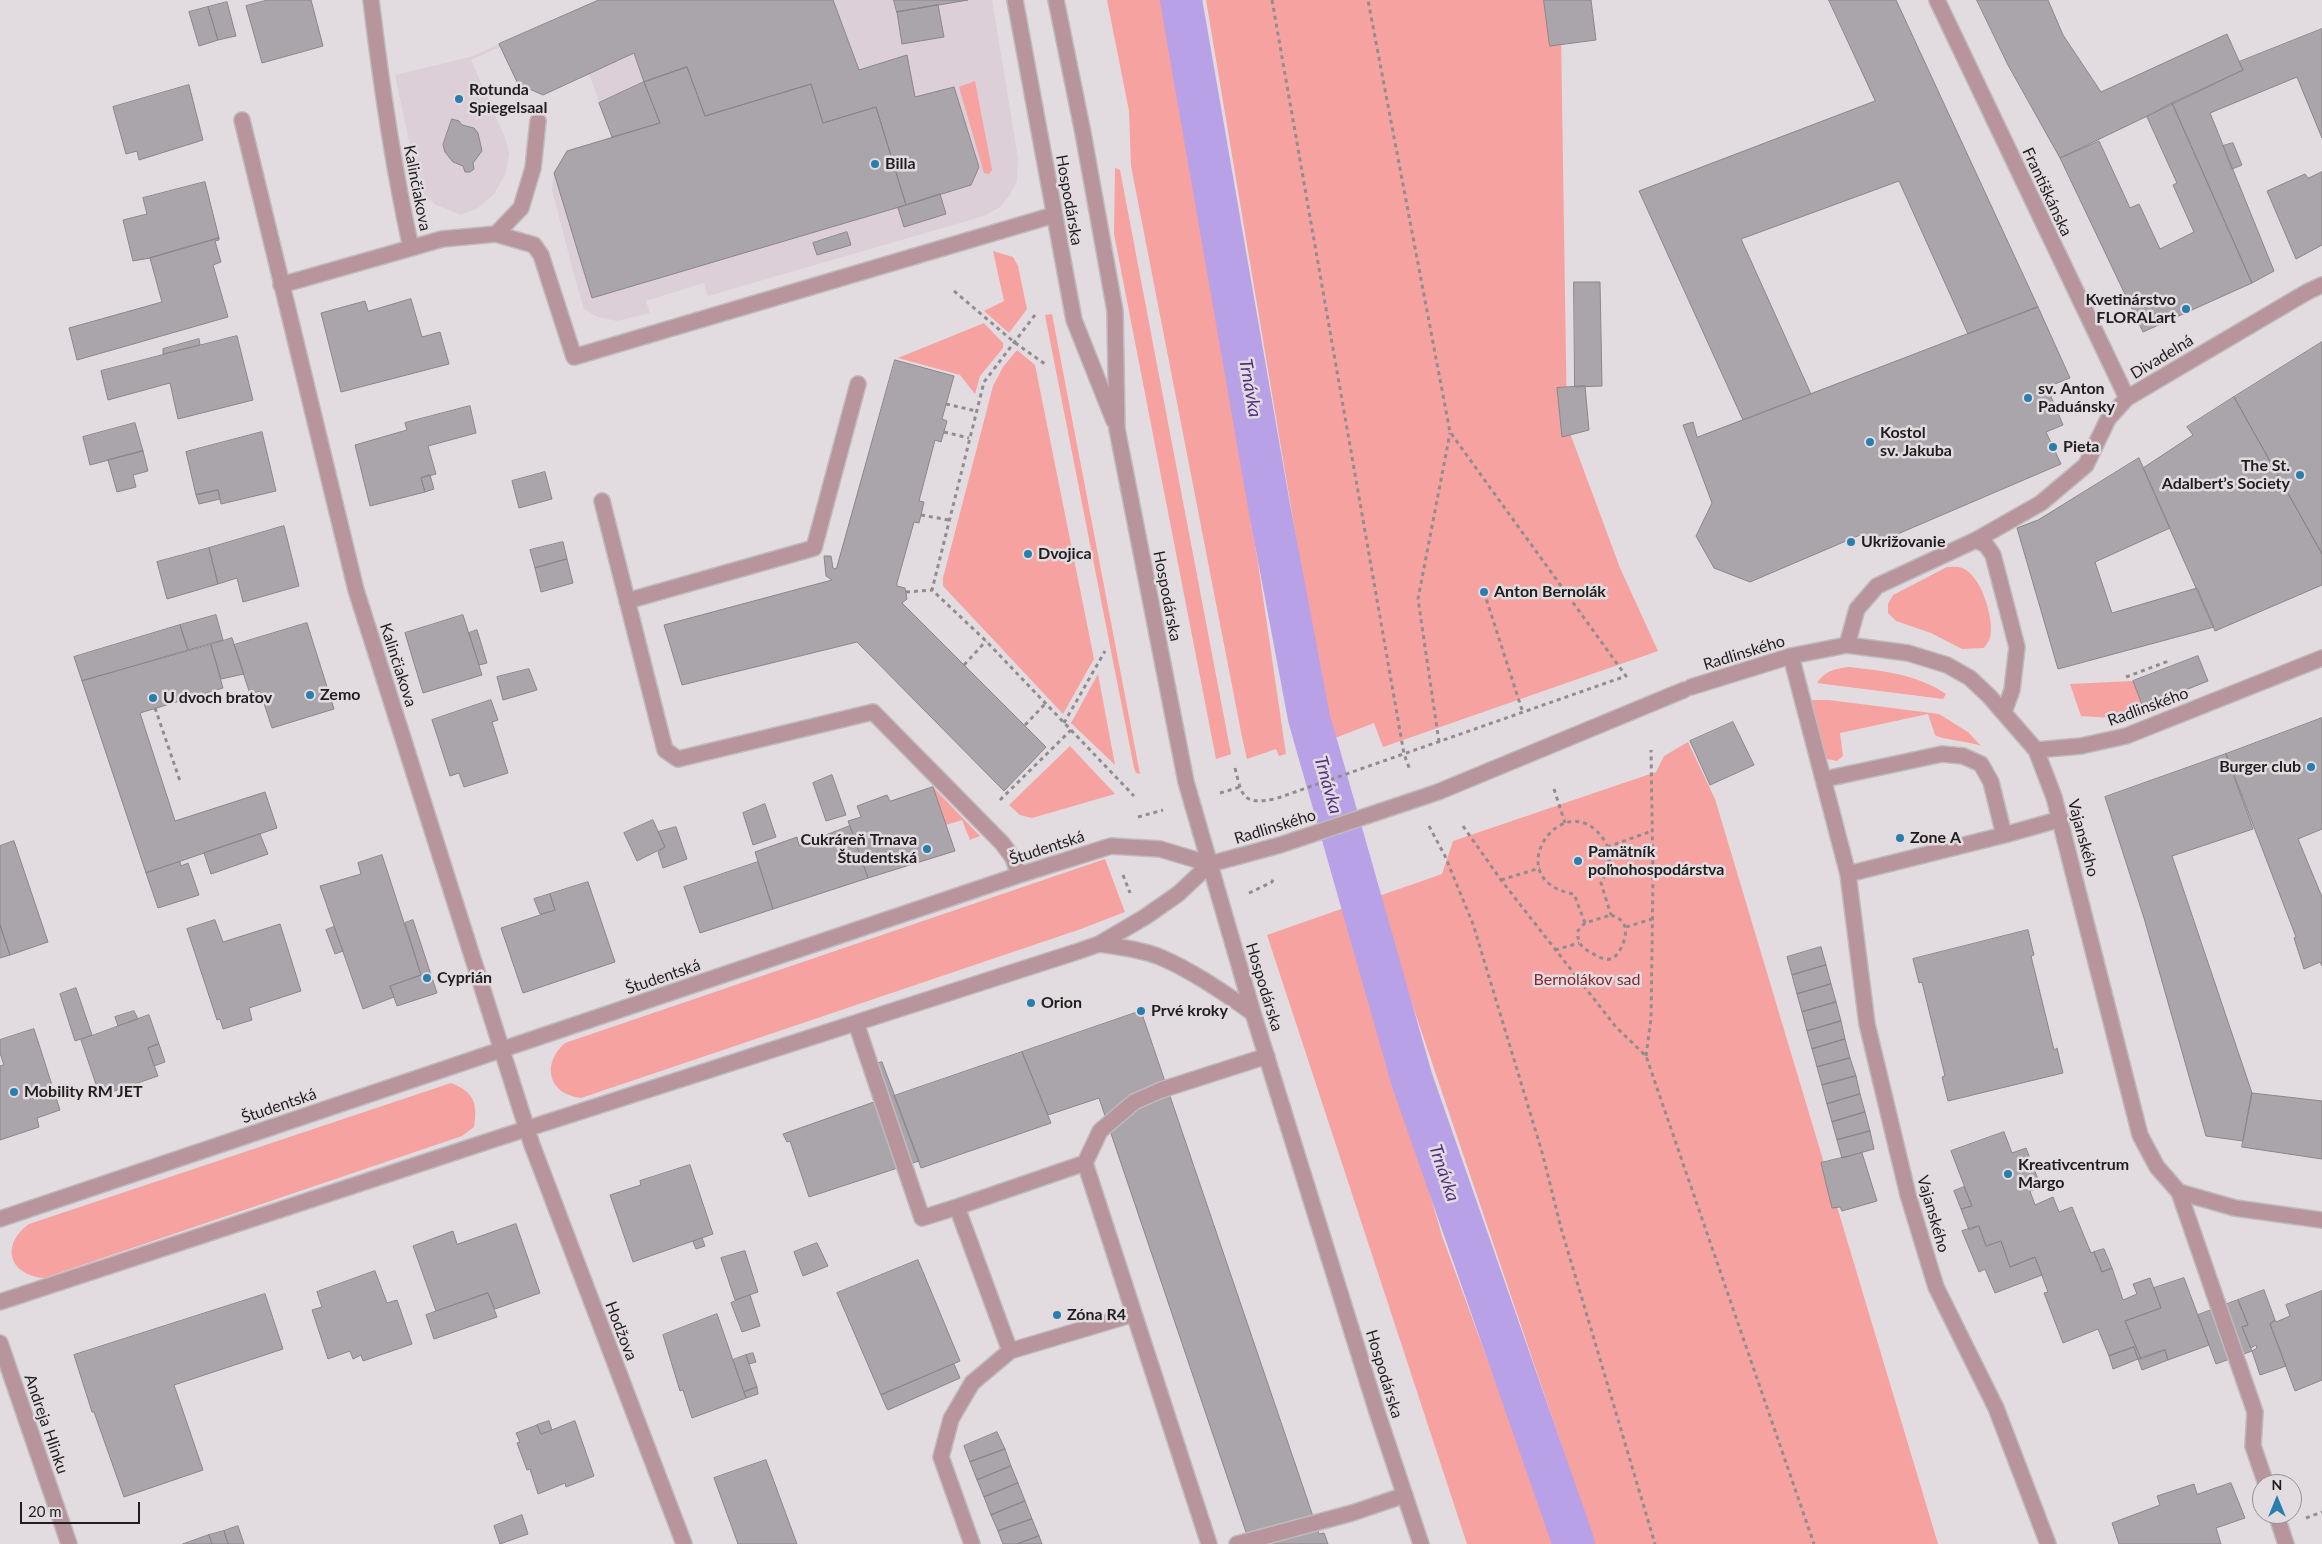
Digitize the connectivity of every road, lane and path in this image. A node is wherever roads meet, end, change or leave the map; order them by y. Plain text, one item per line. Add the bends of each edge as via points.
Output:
1 (371, 0) edge
2 (1015, 0) edge
3 (1056, 0) edge
4 (1272, 0) edge
5 (1368, 0) edge
6 (1937, 0) edge
7 (242, 120) dead end
8 (538, 121) dead end
9 (1054, 215) junction
10 (496, 234) junction
11 (411, 248) junction
12 (280, 285) junction
13 (2322, 285) edge
14 (954, 291) dead end
15 (1035, 315) dead end
16 (1014, 342) junction
17 (1045, 364) dead end
18 (858, 384) dead end
19 (2127, 398) junction
20 (946, 404) dead end
21 (976, 411) junction
22 (1117, 429) junction
23 (944, 432) dead end
24 (1450, 432) junction
25 (969, 438) junction
26 (602, 501) dead end
27 (921, 515) dead end
28 (949, 520) junction
29 (1976, 540) junction
30 (932, 590) junction
31 (906, 592) dead end
32 (1484, 592) dead end
33 (627, 601) junction
34 (986, 641) junction
35 (1847, 645) junction
36 (1105, 651) dead end
37 (1790, 656) junction
38 (2322, 658) edge
39 (964, 665) dead end
40 (2168, 668) dead end
41 (2126, 678) dead end
42 (1046, 703) junction
43 (155, 708) dead end
44 (2004, 712) junction
45 (1524, 713) junction
46 (1064, 723) junction
47 (1025, 725) dead end
48 (1071, 730) junction
49 (1439, 742) junction
50 (1651, 750) dead end
51 (2036, 750) junction
52 (1404, 754) junction
53 (1235, 768) dead end
54 (1825, 779) junction
55 (180, 780) dead end
56 (1240, 787) junction
57 (1554, 789) dead end
58 (1226, 791) dead end
59 (1134, 796) dead end
60 (2061, 819) junction
61 (980, 820) junction
62 (1565, 823) junction
63 (1463, 826) dead end
64 (1652, 831) junction
65 (1431, 833) dead end
66 (2004, 835) junction
67 (1607, 847) junction
68 (1210, 864) junction
69 (1540, 868) junction
70 (1122, 874) dead end
71 (1848, 874) junction
72 (1019, 875) junction
73 (1501, 880) junction
74 (1132, 899) dead end
75 (1611, 915) junction
76 (1652, 919) junction
77 (1585, 923) junction
78 (1626, 927) junction
79 (1579, 943) junction
80 (1099, 944) junction
81 (1555, 950) junction
82 (1253, 1013) junction
83 (856, 1023) junction
84 (502, 1050) junction
85 (1267, 1056) junction
86 (1646, 1056) junction
87 (527, 1129) junction
88 (1085, 1163) junction
89 (2179, 1192) junction
90 (957, 1207) junction
91 (0, 1219) edge
92 (2322, 1220) edge
93 (0, 1302) edge
94 (1134, 1314) junction
95 (0, 1344) edge
96 (1010, 1351) junction
97 (2263, 1474) edge
98 (1405, 1495) junction
99 (2279, 1524) edge
100 (69, 1544) edge
101 (684, 1544) edge
102 (972, 1544) edge
103 (1209, 1544) edge
104 (1237, 1544) edge
105 (1422, 1544) edge
106 (1655, 1544) edge
107 (1814, 1544) edge
108 (2048, 1544) edge
109 (2286, 1544) edge

1 - 11 street, Kalinčiakova via 380,83
2 - 9 street, Hospodárska
3 - 22 street, Hospodárska via 1084,133 1115,311
4 - 52 path
5 - 24 path
6 - 19 street, Františkánska
7 - 12 street, Kalinčiakova
8 - 10 street via 533,168 521,208
9 - 10 street via 574,357 541,254 534,244
9 - 22 street, Hospodárska via 1074,320
10 - 11 street via 442,239
11 - 12 street, Kalinčiakova
12 - 84 street, Kalinčiakova via 356,590
13 - 19 street, Divadelná
14 - 16 path
15 - 16 path
16 - 17 path
16 - 21 path via 984,382
18 - 33 street via 814,548
19 - 29 street, Divadelná via 2108,419 2086,465 2041,503
20 - 21 path
21 - 25 path
22 - 68 street, Hospodárska via 1175,736
23 - 25 path
24 - 45 path via 1626,676
24 - 49 path via 1418,598
25 - 28 path
26 - 33 street
27 - 28 path
28 - 30 path
29 - 35 street, Divadelná via 1877,586 1857,608
29 - 44 street via 1986,545 1993,555 2017,647 2012,690
30 - 31 path
30 - 34 path
32 - 45 path
33 - 61 street via 665,750 678,759 873,712
34 - 39 path
34 - 42 path
35 - 37 street, Radlinského
35 - 44 street, Radlinského via 1908,653 1947,665 1970,678
36 - 46 path
37 - 54 street, Vajanského
37 - 68 street, Radlinského via 1688,688 1495,769 1380,812
38 - 51 street, Radlinského via 2126,736 2081,746
40 - 41 path via 2166,662
42 - 46 path
42 - 47 path
43 - 55 path
44 - 51 street, Radlinského
45 - 49 path
46 - 48 path
48 - 59 path
48 - 61 path
49 - 52 path
50 - 64 path
51 - 60 street, Vajanského
52 - 56 path via 1275,799 1248,800
53 - 56 path
54 - 66 street via 1942,754 1963,756 1981,764 1991,782
54 - 71 street, Vajanského
56 - 58 path
57 - 62 path
60 - 66 street
60 - 89 street, Vajanského via 2140,1134 2158,1167
61 - 72 street via 1014,858
62 - 67 path via 1589,825 1599,833
62 - 69 path via 1546,835 1538,857
63 - 73 path
64 - 67 path
64 - 76 path
65 - 106 path via 1445,856 1476,933
66 - 71 street
67 - 75 path via 1609,866 1601,883
68 - 72 street, Študentská via 1160,849 1111,846
68 - 80 street via 1178,894
68 - 82 street, Hospodárska
69 - 73 path
69 - 77 path via 1552,886 1574,894
70 - 74 path
71 - 108 street, Vajanského via 1867,1024 1911,1205 1936,1287 1996,1408
72 - 84 street, Študentská
73 - 81 path
75 - 77 path
75 - 78 path via 1619,918
76 - 78 path
76 - 86 path via 1651,1020
77 - 79 path via 1577,932
78 - 79 path via 1618,955 1612,959 1604,959
79 - 81 path
80 - 82 street via 1160,957 1208,982
80 - 83 street
81 - 86 path via 1616,1028
82 - 85 street, Hospodárska
83 - 87 street
83 - 90 street via 922,1218
84 - 87 street, Kalinčiakova
84 - 91 street, Študentská
85 - 88 street via 1161,1090 1134,1102 1100,1131
85 - 98 street, Hospodárska
86 - 107 path
87 - 93 street
87 - 101 street, Hodžova
88 - 90 street
88 - 94 street
89 - 92 street via 2235,1208
89 - 97 street via 2255,1412 2253,1446
90 - 96 street
94 - 96 street
94 - 103 street
95 - 100 street, Andreja Hlinku
96 - 102 street via 972,1384 951,1419 941,1457
98 - 104 street
98 - 105 street, Hospodárska
99 - 109 street

